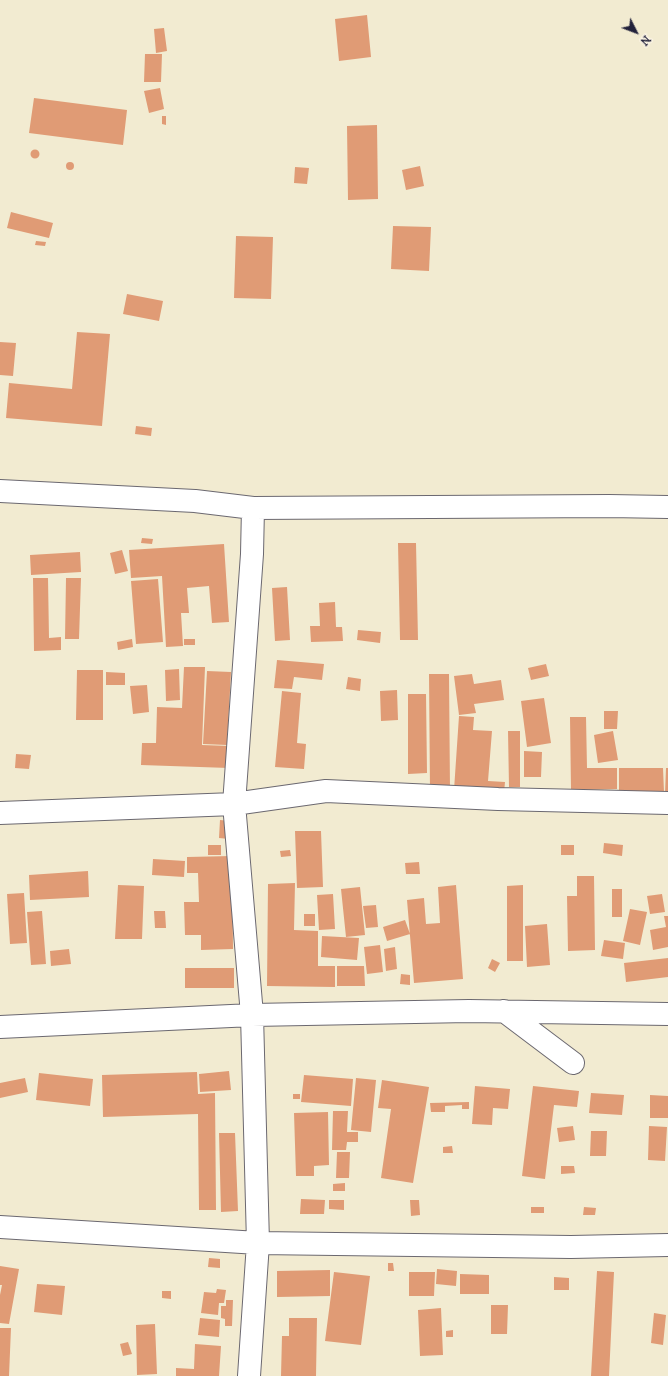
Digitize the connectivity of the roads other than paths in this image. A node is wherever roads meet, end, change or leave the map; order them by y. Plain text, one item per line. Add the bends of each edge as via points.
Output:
1 (0, 491) edge
2 (668, 507) edge
3 (253, 508) junction
4 (668, 803) edge
5 (234, 804) junction
6 (0, 813) edge
7 (504, 1012) junction
8 (668, 1014) edge
9 (252, 1015) junction
10 (0, 1027) edge
11 (573, 1063) dead end
12 (0, 1227) edge
13 (258, 1243) junction
14 (668, 1245) edge
15 (249, 1376) edge

1 - 3 street via 195,501
2 - 3 street
3 - 5 street
4 - 5 street via 326,791
5 - 6 street
5 - 9 street
7 - 8 street
7 - 9 street
7 - 11 street
9 - 10 street
9 - 13 street
12 - 13 street
13 - 14 street via 563,1247
13 - 15 street

